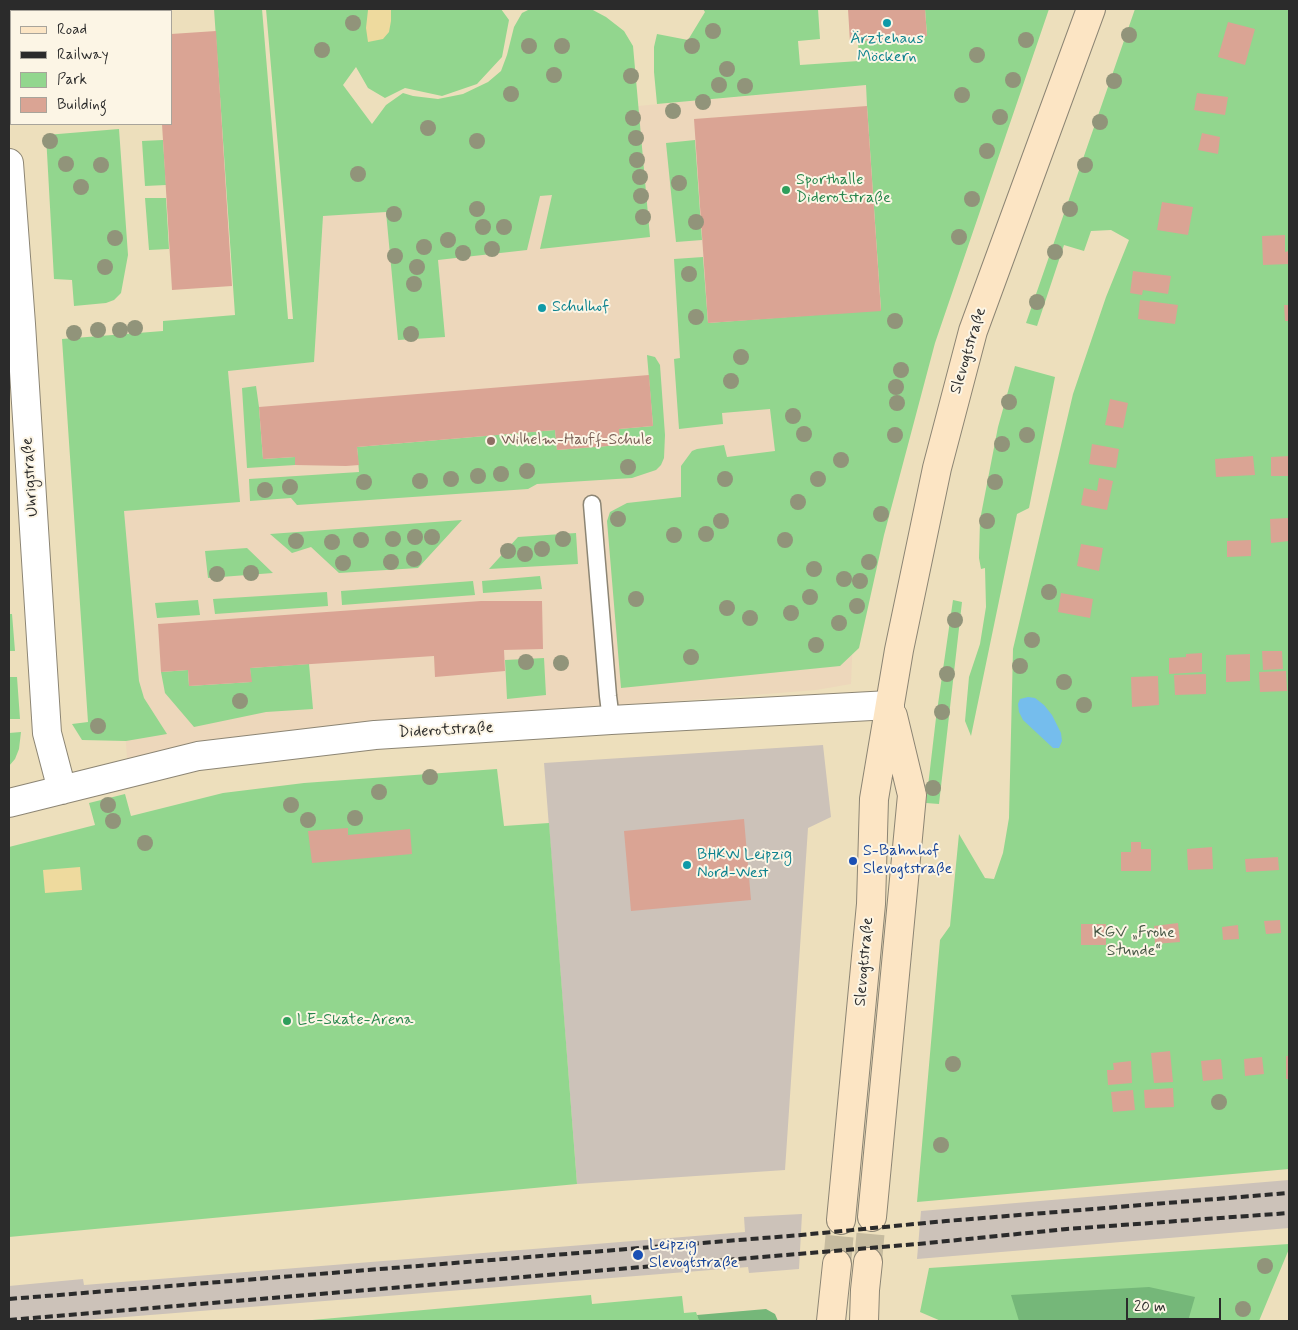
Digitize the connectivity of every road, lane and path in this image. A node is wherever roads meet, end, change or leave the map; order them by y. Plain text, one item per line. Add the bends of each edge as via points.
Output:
1 (1091, 9) edge
2 (9, 163) edge
3 (592, 504) dead end
4 (890, 705) junction
5 (611, 720) junction
6 (62, 790) junction
7 (9, 803) edge
8 (872, 1217) tunnel mouth
9 (842, 1220) tunnel mouth
10 (868, 1262) tunnel mouth
11 (837, 1264) tunnel mouth
12 (831, 1321) edge
13 (864, 1321) edge

1 - 4 main road, Slevogtstraße via 973,331 937,468
2 - 6 street, Uhrigstraße via 47,733
3 - 5 lane
4 - 5 street, Diderotstraße
4 - 8 main road, Slevogtstraße via 912,795
4 - 9 main road, Slevogtstraße via 874,799 870,904
5 - 6 street, Diderotstraße via 375,735 198,756
6 - 7 street, Diderotstraße
10 - 13 main road
11 - 12 main road

